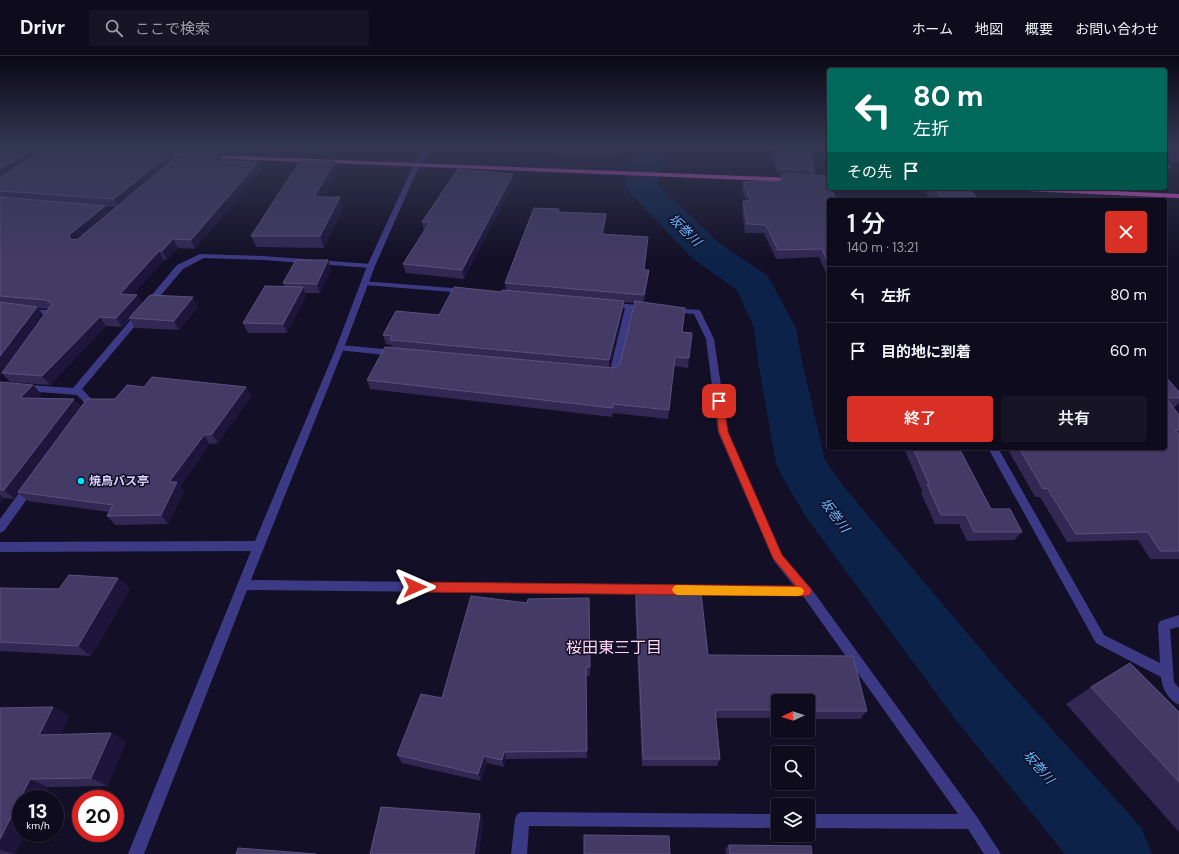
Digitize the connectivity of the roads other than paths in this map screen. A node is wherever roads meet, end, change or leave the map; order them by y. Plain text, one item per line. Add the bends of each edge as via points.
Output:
1 (409, 184) edge
2 (1063, 190) edge
3 (1179, 196) edge
4 (371, 266) junction
5 (365, 282) junction
6 (474, 292) edge
7 (599, 303) edge
8 (630, 306) junction
9 (0, 307) edge
10 (44, 325) edge
11 (340, 348) junction
12 (402, 354) edge
13 (598, 372) edge
14 (2, 384) edge
15 (76, 391) junction
16 (82, 416) edge
17 (994, 450) edge
18 (36, 478) edge
19 (0, 528) edge
20 (259, 546) junction
21 (0, 547) edge
22 (243, 585) junction
23 (806, 591) junction
24 (1179, 621) edge
25 (1167, 673) junction
26 (1179, 698) edge
27 (771, 821) edge
28 (815, 821) edge
29 (972, 822) junction
30 (136, 854) edge
31 (519, 854) edge
32 (993, 854) edge

1 - 4 street
2 - 3 highway
4 - 5 street
4 - 15 street via 203,256 180,267
5 - 6 street
5 - 11 street
7 - 8 street
8 - 13 street via 614,373
8 - 23 street via 697,312 710,339 723,432 778,558
9 - 10 street via 53,312
11 - 12 street
11 - 20 street
14 - 15 street
15 - 16 street via 91,404
17 - 25 street via 1100,639
18 - 19 street
20 - 21 street
20 - 22 street
22 - 23 street
22 - 30 street
23 - 29 street
24 - 25 street via 1164,624
25 - 26 street via 1168,685
27 - 31 street via 522,819
28 - 29 street
29 - 32 street

